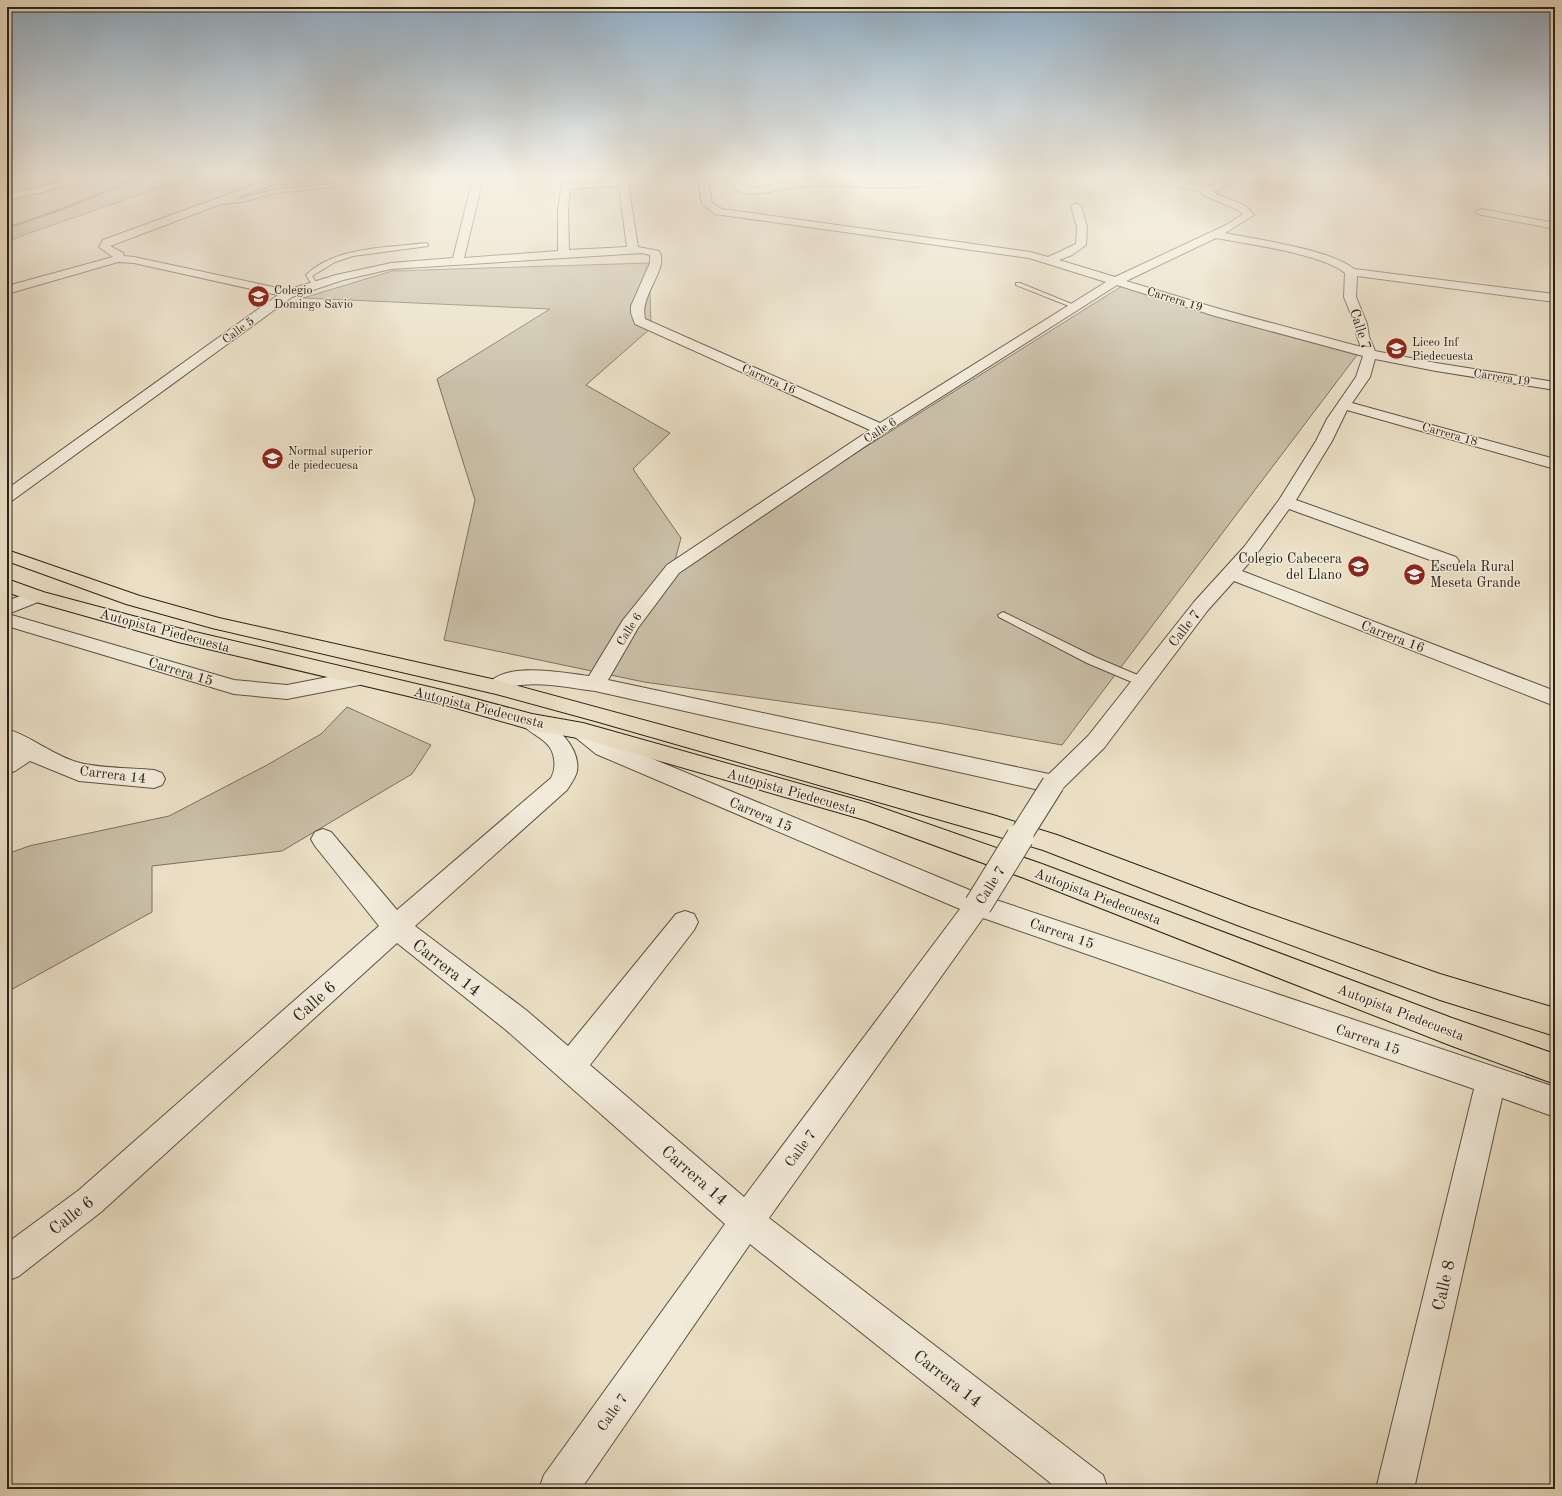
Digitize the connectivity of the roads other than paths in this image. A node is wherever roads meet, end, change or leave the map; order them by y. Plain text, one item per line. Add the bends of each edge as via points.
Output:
1 (105, 245) edge
2 (426, 245) dead end
3 (462, 245) edge
4 (564, 245) edge
5 (632, 245) edge
6 (956, 245) edge
7 (1081, 245) edge
8 (1191, 245) edge
9 (1267, 245) edge
10 (633, 250) junction
11 (564, 254) junction
12 (118, 259) junction
13 (458, 260) junction
14 (1048, 261) junction
15 (1351, 272) junction
16 (1116, 281) junction
17 (1018, 284) dead end
18 (314, 285) junction
19 (7, 290) edge
20 (288, 294) junction
21 (1555, 298) edge
22 (1076, 306) junction
23 (657, 329) joint
24 (1370, 354) junction
25 (1555, 386) edge
26 (1344, 405) junction
27 (880, 429) junction
28 (1555, 464) edge
29 (7, 497) edge
30 (1286, 502) junction
31 (7, 555) edge
32 (1450, 561) dead end
33 (1231, 573) junction
34 (7, 585) edge
35 (36, 596) junction
36 (7, 608) edge
37 (1003, 615) dead end
38 (7, 620) edge
39 (359, 678) junction
40 (1143, 682) junction
41 (595, 684) junction
42 (496, 687) junction
43 (1555, 699) edge
44 (532, 722) junction
45 (582, 730) junction
46 (7, 737) edge
47 (30, 750) junction
48 (7, 766) edge
49 (154, 779) dead end
50 (1053, 784) junction
51 (323, 839) dead end
52 (978, 905) junction
53 (685, 922) dead end
54 (396, 927) junction
55 (1555, 1022) edge
56 (570, 1067) junction
57 (1555, 1068) edge
58 (1491, 1081) junction
59 (1555, 1102) edge
60 (747, 1221) junction
61 (7, 1264) edge
62 (558, 1489) edge
63 (1089, 1489) edge
64 (1395, 1489) edge

1 - 12 street via 119,255
2 - 18 lane via 352,254 333,261 309,275
3 - 13 street
4 - 11 street
5 - 10 street
6 - 14 street, Carrera 19 via 1030,255
7 - 14 street via 1068,254
8 - 16 street, Calle 6
9 - 15 street via 1341,264
10 - 11 street, Calle 5
10 - 23 street, Calle 5 via 650,250 656,256 656,263 637,306 637,313 639,320
11 - 13 street, Calle 5
12 - 19 street
12 - 20 street via 134,260
13 - 18 street, Calle 5 via 362,271
14 - 16 street, Carrera 19
15 - 21 street
15 - 24 street, Calle 7 via 1350,297
16 - 22 street, Calle 6
16 - 24 street, Carrera 19 via 1219,313
17 - 22 lane
18 - 20 street, Calle 5
20 - 29 street, Calle 5
22 - 27 street, Calle 6
23 - 27 street, Carrera 16
24 - 25 street, Carrera 19
24 - 26 street, Calle 7 via 1363,376
26 - 28 street, Carrera 18
26 - 30 street, Calle 7
27 - 41 street, Calle 6 via 673,569 630,625
30 - 32 street
30 - 33 street, Calle 7
31 - 42 highway, Autopista Piedecuesta via 133,600 219,624
33 - 40 street, Calle 7 via 1201,606
33 - 43 street, Carrera 16
34 - 35 highway, Autopista Piedecuesta
35 - 36 street
35 - 39 highway, Autopista Piedecuesta via 178,635
37 - 40 lane via 1090,660
38 - 39 street, Carrera 15 via 234,687 287,692
39 - 44 highway, Autopista Piedecuesta via 442,697
40 - 50 street, Calle 7 via 1096,742
41 - 42 street via 545,677 516,678
41 - 50 street
42 - 55 highway, Autopista Piedecuesta via 1048,842 1440,987
44 - 45 highway, Autopista Piedecuesta
44 - 54 street, Calle 6 via 555,738 566,760 566,772 559,784
45 - 52 street, Carrera 15 via 604,748
45 - 57 highway, Autopista Piedecuesta via 868,812 1033,871 1452,1032
46 - 47 street, Carrera 14
47 - 48 street
47 - 49 street, Carrera 14 via 45,759 79,772
50 - 52 street, Calle 7, bridge
51 - 54 street, Carrera 14
52 - 58 street, Carrera 15
52 - 60 street, Calle 7
53 - 56 street
54 - 56 street, Carrera 14 via 516,1020
54 - 61 street, Calle 6 via 90,1201
56 - 60 street, Carrera 14
58 - 59 street, Carrera 15
58 - 64 street, Calle 8
60 - 62 street, Calle 7
60 - 63 street, Carrera 14

